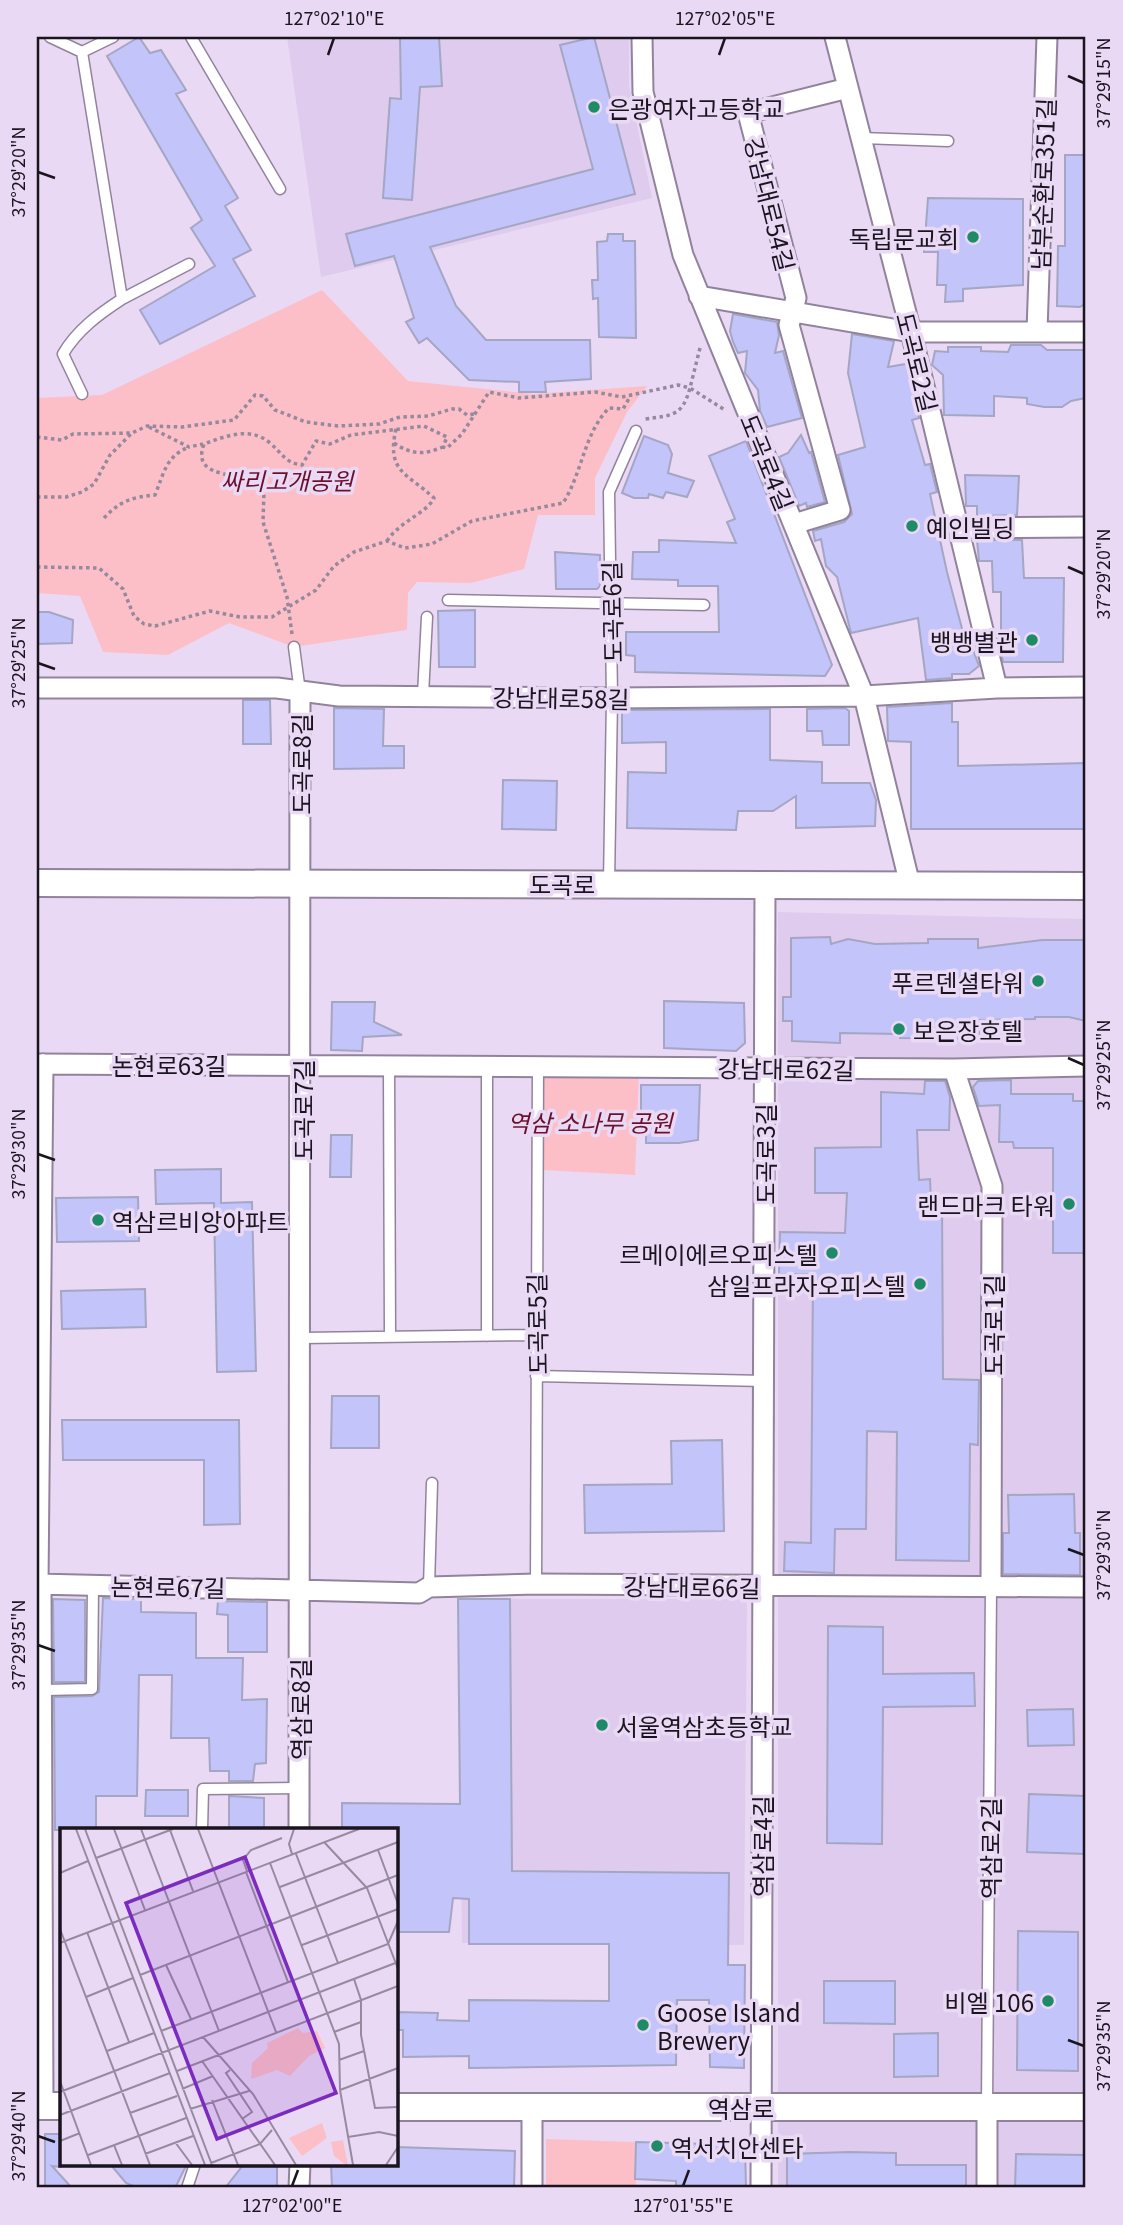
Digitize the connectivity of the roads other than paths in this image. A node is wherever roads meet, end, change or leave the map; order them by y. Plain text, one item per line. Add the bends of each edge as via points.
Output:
1 (50, 37) edge
2 (113, 37) edge
3 (191, 37) edge
4 (642, 37) edge
5 (835, 37) edge
6 (1047, 37) edge
7 (82, 52) junction
8 (848, 88) junction
9 (861, 138) junction
10 (948, 141) dead end
11 (280, 189) dead end
12 (189, 264) dead end
13 (699, 296) junction
14 (122, 299) junction
15 (791, 312) junction
16 (1037, 331) junction
17 (911, 332) junction
18 (1086, 332) edge
19 (82, 394) dead end
20 (636, 431) road end
21 (794, 524) junction
22 (958, 527) junction
23 (1086, 527) edge
24 (448, 600) dead end
25 (704, 604) dead end
26 (611, 605) junction
27 (427, 617) dead end
28 (294, 648) road end
29 (1086, 687) edge
30 (37, 688) edge
31 (997, 688) junction
32 (300, 692) junction
33 (423, 695) junction
34 (864, 696) junction
35 (612, 698) junction
36 (301, 882) junction
37 (37, 883) edge
38 (609, 883) junction
39 (765, 885) junction
40 (910, 885) junction
41 (1086, 886) edge
42 (40, 1064) edge
43 (302, 1065) junction
44 (538, 1065) junction
45 (389, 1066) junction
46 (487, 1066) junction
47 (1086, 1066) edge
48 (764, 1068) junction
49 (954, 1069) junction
50 (534, 1335) junction
51 (487, 1336) junction
52 (390, 1337) junction
53 (301, 1338) junction
54 (536, 1376) junction
55 (764, 1381) junction
56 (432, 1483) dead end
57 (39, 1584) edge
58 (536, 1584) junction
59 (93, 1585) junction
60 (760, 1586) junction
61 (429, 1587) junction
62 (990, 1587) junction
63 (1086, 1587) edge
64 (300, 1588) junction
65 (44, 1690) junction
66 (299, 1788) junction
67 (202, 1828) edge
68 (299, 1828) edge
69 (40, 1946) edge
70 (47, 2106) edge
71 (762, 2106) junction
72 (397, 2107) edge
73 (532, 2108) junction
74 (1086, 2108) edge
75 (987, 2109) junction
76 (194, 2166) edge
77 (300, 2166) edge
78 (187, 2188) edge
79 (299, 2188) edge
80 (532, 2188) edge
81 (761, 2188) edge
82 (986, 2188) edge

1 - 7 lane
2 - 7 lane
3 - 11 lane
4 - 13 street, 도곡로4길 via 643,92 683,255
5 - 8 street, 도곡로2길
6 - 16 street, 남부순환로351길
7 - 14 lane
8 - 9 street, 도곡로2길
8 - 15 street, 강남대로54길 via 748,113 796,298
9 - 10 lane
9 - 17 street, 도곡로2길
12 - 14 lane
13 - 15 street, 강남대로54길
13 - 21 street, 도곡로4길
14 - 19 lane via 94,318 63,354
15 - 17 street, 강남대로54길
15 - 21 street, 강남대로54길 via 789,325 840,510
16 - 17 street, 강남대로54길
16 - 18 street, 강남대로54길
17 - 22 street, 도곡로2길
20 - 26 lane, 도곡로6길 via 610,492
21 - 34 street, 도곡로4길
22 - 23 street
22 - 31 street, 도곡로2길
24 - 26 lane
25 - 26 lane
26 - 35 lane, 도곡로6길
27 - 33 lane
28 - 32 lane, 도곡로8길
29 - 31 street, 강남대로58길
30 - 32 street, 강남대로58길 via 276,688
31 - 34 street, 강남대로58길
32 - 33 street, 강남대로58길
32 - 36 street, 도곡로8길
33 - 35 street, 강남대로58길
34 - 35 street, 강남대로58길
34 - 40 street, 도곡로4길
35 - 38 lane, 도곡로6길
36 - 37 main road, 도곡로
36 - 38 main road, 도곡로
36 - 43 street, 도곡로7길
38 - 39 main road, 도곡로
39 - 40 main road, 도곡로
39 - 48 street, 도곡로3길
40 - 41 main road, 도곡로
42 - 43 street, 논현로63길
42 - 57 street
43 - 45 street, 강남대로62길
43 - 53 street, 도곡로7길
44 - 46 street, 강남대로62길
44 - 48 street, 강남대로62길
44 - 50 lane, 도곡로5길
45 - 46 street, 강남대로62길
45 - 52 lane
46 - 51 lane
47 - 49 street, 강남대로62길
48 - 49 street, 강남대로62길
48 - 55 street, 도곡로3길
49 - 62 street, 도곡로1길 via 992,1186
50 - 51 lane
50 - 54 lane, 도곡로5길
51 - 52 lane
52 - 53 lane
53 - 64 street, 도곡로7길
54 - 55 lane
54 - 58 lane, 도곡로5길
55 - 60 street, 도곡로3길
56 - 61 lane
57 - 59 street, 논현로67길
57 - 65 street
58 - 60 street, 강남대로66길
58 - 61 street, 강남대로66길
59 - 64 street, 논현로67길
59 - 65 lane via 92,1689
60 - 62 street, 강남대로66길
60 - 71 street, 역삼로4길
61 - 64 street, 강남대로66길 via 419,1593
62 - 63 street, 강남대로66길
62 - 75 lane, 역삼로2길
64 - 66 street, 역삼로8길
65 - 69 street
66 - 67 lane via 204,1789
66 - 68 street, 역삼로8길
69 - 70 street
71 - 73 main road, 역삼로
71 - 75 main road, 역삼로
71 - 81 street, 역삼로4길
72 - 73 main road, 역삼로
73 - 80 street
74 - 75 main road, 역삼로
75 - 82 street
76 - 78 lane
77 - 79 street

